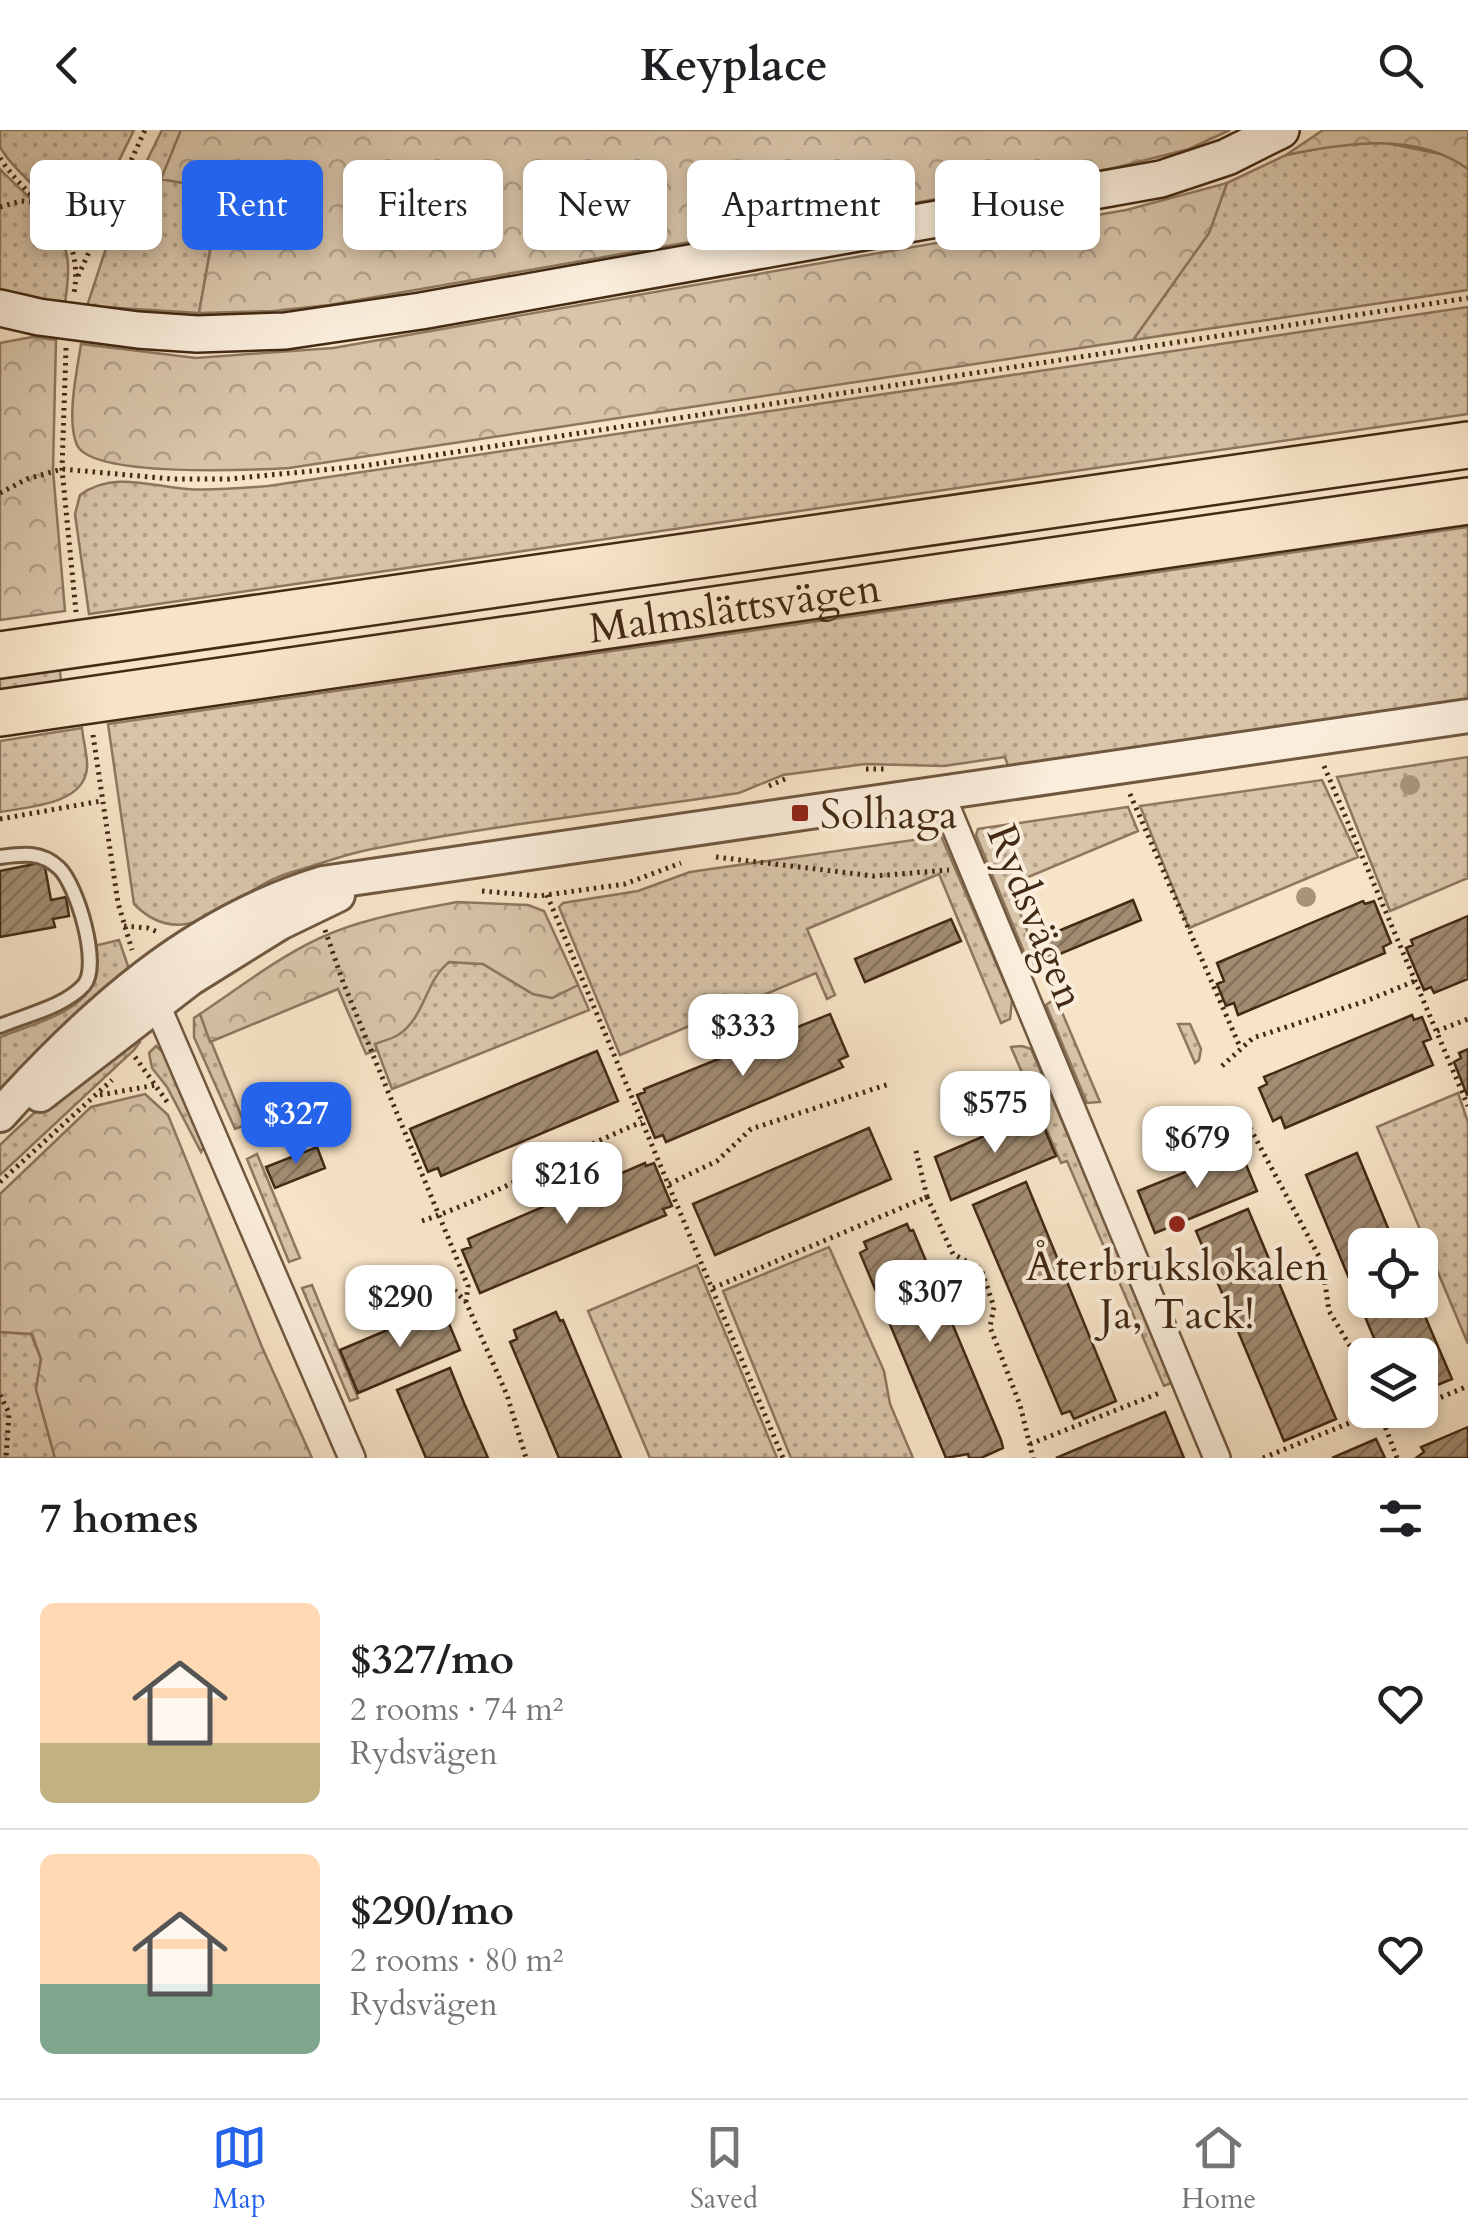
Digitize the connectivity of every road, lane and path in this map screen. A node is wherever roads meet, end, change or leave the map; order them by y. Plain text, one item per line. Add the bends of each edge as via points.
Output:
1 (146, 130) edge
2 (1281, 130) edge
3 (0, 158) edge
4 (132, 160) edge
5 (30, 191) edge
6 (30, 202) edge
7 (0, 207) edge
8 (71, 250) edge
9 (89, 250) edge
10 (1468, 298) edge
11 (0, 308) edge
12 (40, 317) junction
13 (0, 327) edge
14 (67, 342) dead end
15 (1468, 445) edge
16 (62, 469) junction
17 (0, 492) edge
18 (1468, 501) edge
19 (76, 614) dead end
20 (0, 656) edge
21 (0, 713) edge
22 (1468, 716) edge
23 (92, 728) dead end
24 (1324, 766) dead end
25 (941, 793) junction
26 (1130, 794) dead end
27 (101, 801) junction
28 (0, 819) edge
29 (748, 851) dead end
30 (0, 857) edge
31 (691, 859) dead end
32 (972, 870) junction
33 (475, 891) dead end
34 (546, 895) junction
35 (124, 926) dead end
36 (308, 936) dead end
37 (1416, 981) junction
38 (156, 1002) junction
39 (1468, 1019) edge
40 (0, 1026) edge
41 (1437, 1031) junction
42 (1240, 1047) junction
43 (1222, 1066) dead end
44 (122, 1070) dead end
45 (156, 1084) junction
46 (888, 1084) dead end
47 (96, 1096) junction
48 (1468, 1106) edge
49 (172, 1111) dead end
50 (0, 1115) edge
51 (642, 1122) junction
52 (0, 1125) edge
53 (1250, 1128) dead end
54 (915, 1147) dead end
55 (0, 1182) edge
56 (669, 1184) junction
57 (927, 1197) junction
58 (438, 1216) junction
59 (422, 1221) dead end
60 (449, 1285) dead end
61 (713, 1288) junction
62 (466, 1302) junction
63 (1348, 1342) edge
64 (1185, 1383) junction
65 (1468, 1386) edge
66 (0, 1395) edge
67 (1438, 1398) edge
68 (1348, 1423) edge
69 (1385, 1428) edge
70 (1030, 1444) junction
71 (6, 1458) edge
72 (352, 1458) edge
73 (526, 1458) edge
74 (783, 1458) edge
75 (1033, 1458) edge
76 (1217, 1458) edge
77 (1263, 1458) edge
78 (1396, 1458) edge

1 - 4 path
2 - 12 main road via 1161,179 402,314 243,334
3 - 5 path
6 - 7 path
8 - 9 path via 76,278
10 - 16 path via 362,466 229,479
11 - 12 main road
12 - 13 main road
14 - 16 path
15 - 20 highway, Malmslättsvägen
16 - 17 path
16 - 19 path
18 - 21 highway, Malmslättsvägen
22 - 25 street, Rydsvägen
23 - 27 path
24 - 37 path
25 - 32 street, Rydsvägen
25 - 38 street, Rydsvägen via 372,875 234,950
26 - 42 path
27 - 28 path
27 - 35 path
29 - 32 path via 710,856 874,876
30 - 40 lane via 32,853 58,866 76,891 91,967 86,983 65,999
31 - 34 path via 625,884
32 - 64 street, Rydsvägen
33 - 34 path
34 - 51 path
36 - 58 path via 324,927
37 - 41 path
37 - 42 path
38 - 45 path via 135,1057
38 - 50 street, Rydsvägen via 84,1027
38 - 52 street, Rydsvägen
38 - 72 street
39 - 41 path
41 - 48 path
42 - 43 path
44 - 47 path
45 - 47 path
45 - 49 path
46 - 56 path via 751,1129 717,1161
47 - 55 path
51 - 56 path
51 - 58 path
53 - 63 path via 1322,1262 1328,1312
54 - 57 path
56 - 61 path
57 - 61 path
57 - 70 path via 954,1254 980,1269 994,1306 990,1327
58 - 59 path
58 - 62 path via 468,1286
60 - 62 path
61 - 74 path
62 - 73 path
64 - 70 path
64 - 76 street, Rydsvägen
65 - 67 path
66 - 71 path via 8,1413
68 - 77 path
69 - 78 path
70 - 75 path

